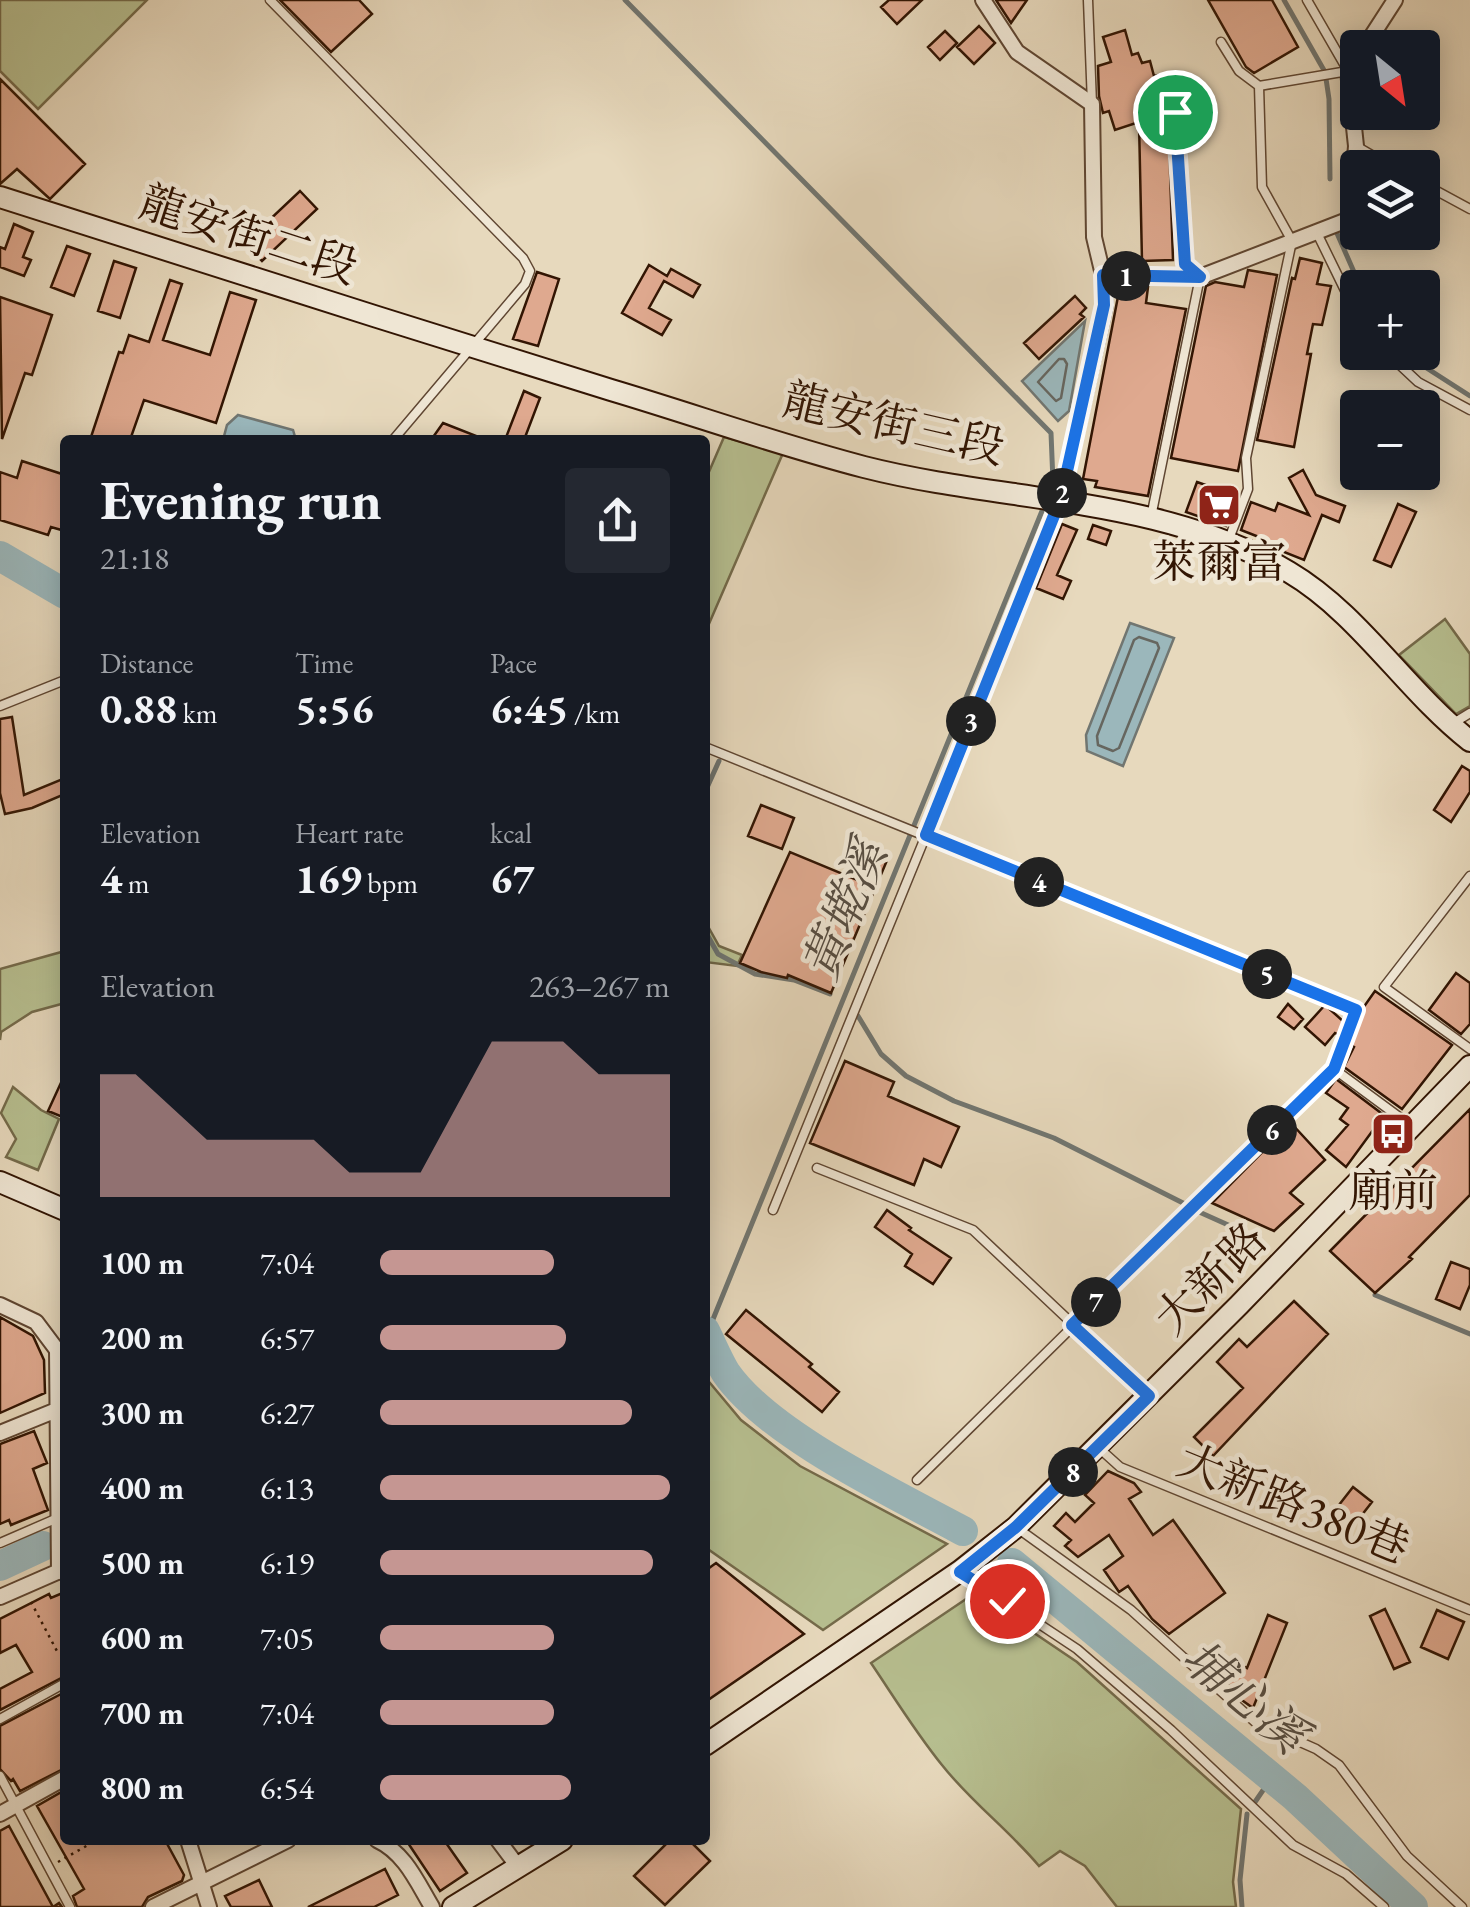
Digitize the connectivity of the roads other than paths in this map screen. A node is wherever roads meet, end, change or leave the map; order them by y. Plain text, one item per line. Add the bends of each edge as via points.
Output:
1 (270, 0) edge
2 (983, 0) edge
3 (1088, 0) edge
4 (1307, 0) edge
5 (1395, 0) edge
6 (1376, 30) edge
7 (1221, 42) dead end
8 (1340, 58) edge
9 (1340, 73) edge
10 (1259, 86) junction
11 (1092, 104) junction
12 (1175, 112) dead end
13 (1354, 130) edge
14 (1356, 146) junction
15 (1363, 150) edge
16 (1440, 193) edge
17 (0, 197) edge
18 (1470, 209) edge
19 (1316, 231) junction
20 (1292, 241) junction
21 (1103, 275) junction
22 (1200, 277) junction
23 (1340, 280) edge
24 (474, 348) junction
25 (1405, 370) edge
26 (1470, 410) edge
27 (397, 435) edge
28 (1061, 498) junction
29 (1151, 518) junction
30 (1228, 543) junction
31 (60, 682) edge
32 (0, 706) edge
33 (1470, 714) edge
34 (1450, 726) junction
35 (1470, 741) edge
36 (710, 749) edge
37 (926, 835) junction
38 (1470, 876) edge
39 (1470, 1049) edge
40 (1334, 1069) junction
41 (1468, 1073) edge
42 (1414, 1127) junction
43 (818, 1168) dead end
44 (0, 1182) edge
45 (60, 1208) edge
46 (773, 1210) dead end
47 (0, 1306) edge
48 (1072, 1325) junction
49 (60, 1385) edge
50 (1149, 1396) junction
51 (60, 1409) edge
52 (0, 1433) edge
53 (1098, 1447) junction
54 (917, 1480) dead end
55 (60, 1516) edge
56 (1013, 1529) junction
57 (0, 1543) edge
58 (964, 1568) junction
59 (60, 1574) edge
60 (0, 1597) edge
61 (1470, 1610) edge
62 (60, 1686) edge
63 (0, 1719) edge
64 (710, 1742) edge
65 (0, 1776) edge
66 (60, 1781) edge
67 (15, 1806) junction
68 (0, 1814) edge
69 (190, 1845) edge
70 (278, 1845) edge
71 (389, 1845) edge
72 (502, 1845) edge
73 (554, 1845) edge
74 (519, 1868) junction
75 (201, 1882) junction
76 (476, 1901) edge
77 (70, 1907) edge
78 (152, 1907) edge
79 (209, 1907) edge
80 (432, 1907) edge
81 (452, 1907) edge
82 (1384, 1907) edge
83 (1462, 1907) edge

1 - 24 lane via 530,271
2 - 11 street via 1017,52
3 - 11 lane
4 - 8 lane
5 - 6 street
7 - 10 lane via 1239,71
9 - 10 lane
10 - 20 lane via 1262,187
11 - 21 street via 1094,237
12 - 22 lane via 1185,264
13 - 14 street
14 - 15 lane
14 - 19 street via 1350,219
16 - 18 lane
17 - 24 street, 龍安街二段
19 - 20 street
19 - 23 lane
20 - 22 street
20 - 30 lane via 1246,458 1248,489
21 - 22 street
21 - 28 street via 1104,305
22 - 29 lane
24 - 27 lane
24 - 28 street, 龍安街三段 via 865,467
25 - 26 lane
28 - 29 street, 龍安街三段
28 - 37 street
29 - 30 street, 龍安街三段
30 - 34 street, 龍安街三段 via 1320,594
31 - 32 lane
33 - 34 lane
34 - 35 street, 龍安街三段
36 - 37 lane
37 - 40 lane via 1356,1010
37 - 46 lane
38 - 39 lane via 1384,987
40 - 42 lane
40 - 48 lane
41 - 42 street, 大新路
42 - 50 street, 大新路
43 - 48 lane via 973,1230
44 - 45 street
47 - 49 street via 36,1322 57,1350
48 - 50 lane
48 - 54 lane
50 - 53 street, 大新路
51 - 52 street
53 - 56 street, 大新路
53 - 61 lane, 大新路380巷 via 1120,1466
55 - 57 lane
56 - 58 street, 大新路
56 - 83 lane via 1131,1610 1255,1722 1339,1765 1407,1856
58 - 64 street, 大新路
58 - 82 lane via 1077,1648 1293,1845 1346,1874
59 - 60 street
62 - 63 lane
65 - 67 lane
66 - 67 street
67 - 68 street
67 - 77 lane
69 - 75 street
70 - 75 street
71 - 80 street
72 - 74 street
73 - 74 street
74 - 76 street
75 - 78 street
75 - 79 street
76 - 81 street

